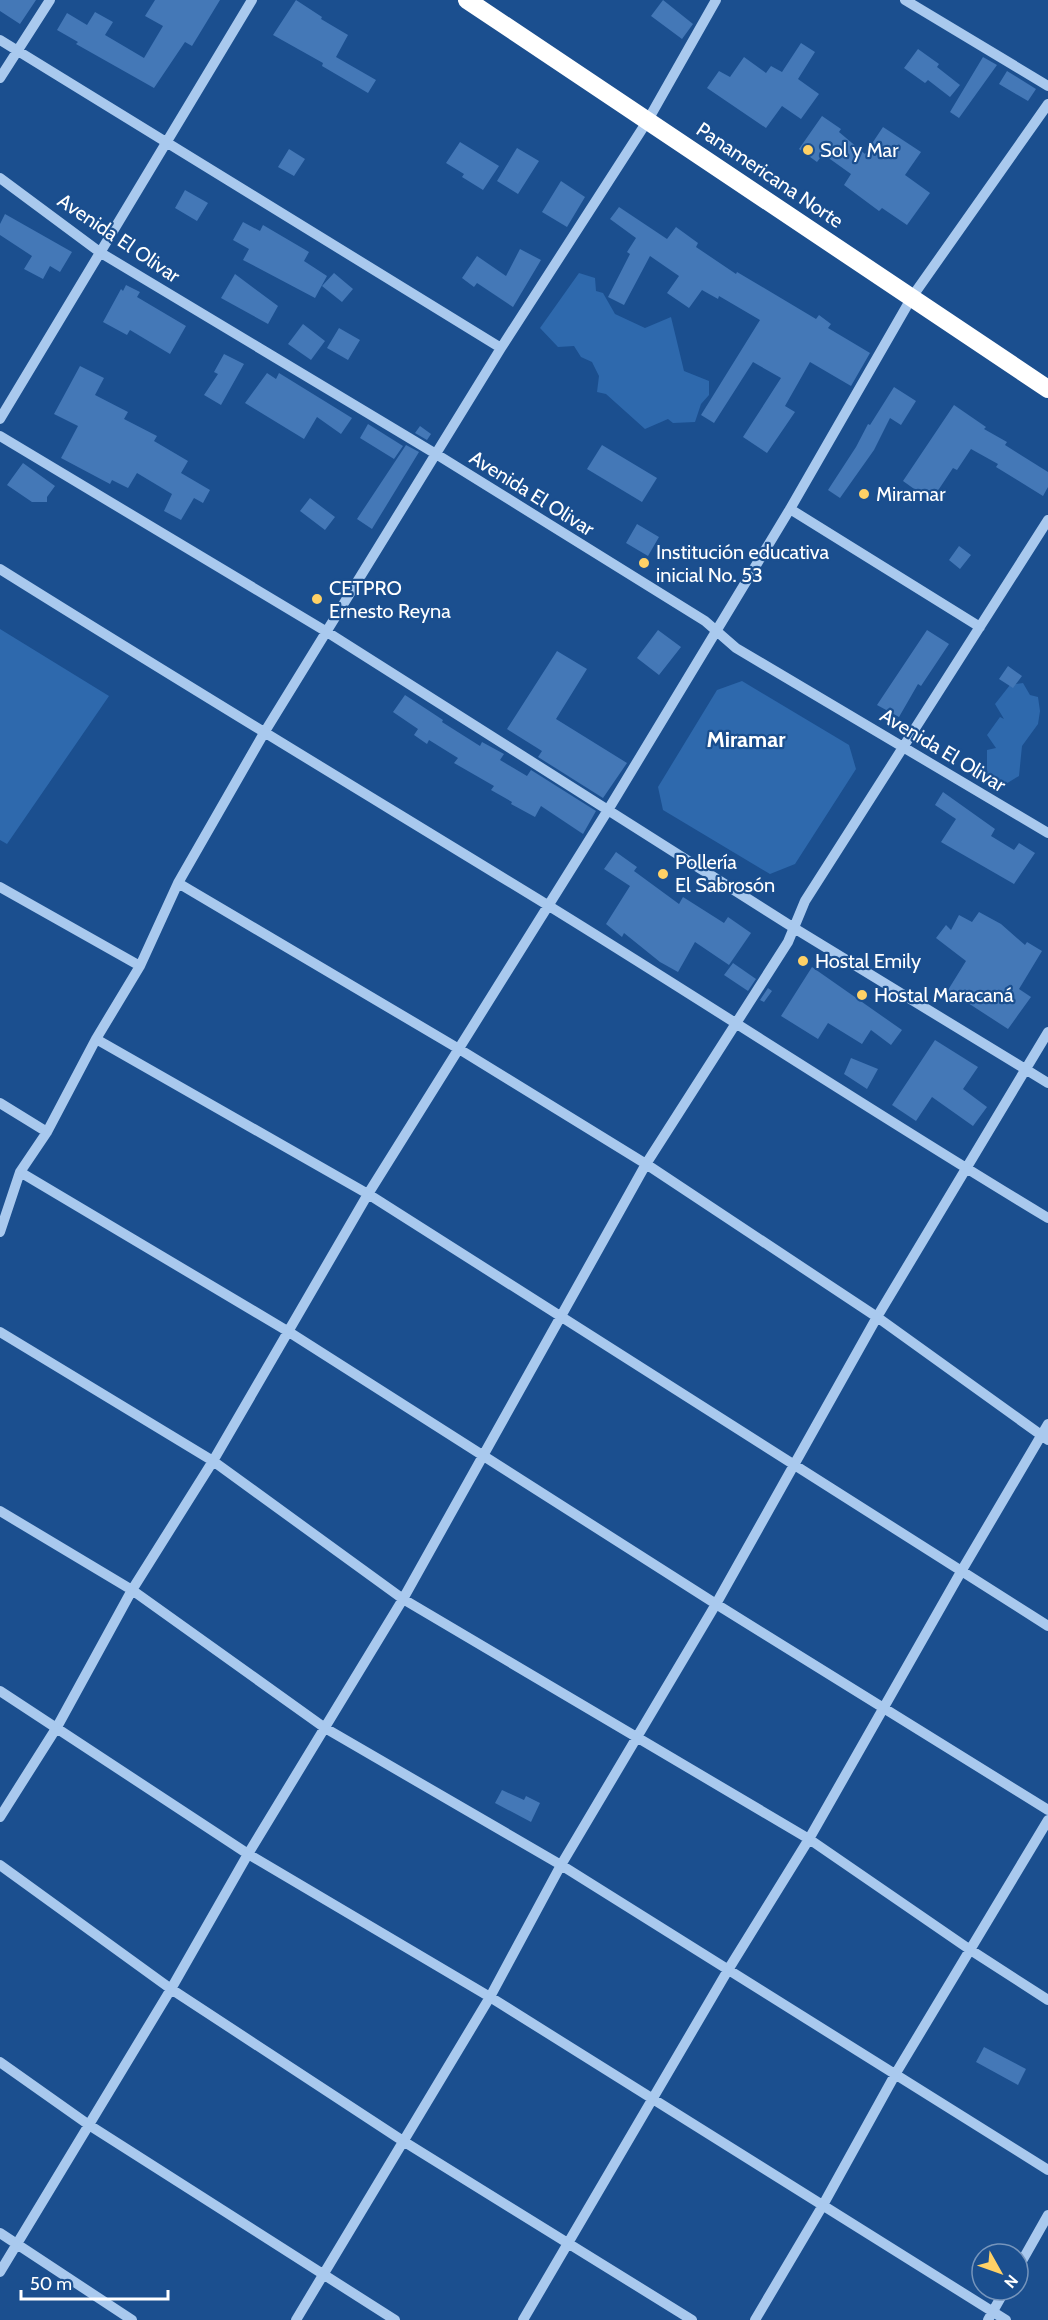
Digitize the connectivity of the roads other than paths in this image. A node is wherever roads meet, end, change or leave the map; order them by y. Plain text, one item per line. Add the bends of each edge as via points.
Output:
1 (50, 0) edge
2 (252, 0) edge
3 (467, 0) edge
4 (716, 0) edge
5 (905, 0) edge
6 (0, 40) edge
7 (18, 51) junction
8 (0, 78) edge
9 (1048, 86) edge
10 (1048, 104) edge
11 (648, 120) junction
12 (166, 142) junction
13 (0, 178) edge
14 (101, 253) junction
15 (912, 297) junction
16 (501, 348) junction
17 (1048, 389) edge
18 (0, 418) edge
19 (0, 436) edge
20 (436, 454) junction
21 (790, 509) junction
22 (1048, 520) edge
23 (0, 569) edge
24 (980, 627) junction
25 (716, 631) junction
26 (327, 632) junction
27 (264, 734) junction
28 (903, 747) junction
29 (608, 810) junction
30 (1048, 833) edge
31 (178, 883) junction
32 (0, 887) edge
33 (549, 906) junction
34 (794, 928) junction
35 (140, 966) junction
36 (736, 1024) junction
37 (1048, 1032) edge
38 (96, 1039) junction
39 (459, 1049) junction
40 (1026, 1068) junction
41 (1048, 1083) edge
42 (0, 1103) edge
43 (46, 1132) junction
44 (646, 1164) junction
45 (966, 1168) junction
46 (20, 1172) junction
47 (368, 1194) junction
48 (1048, 1218) edge
49 (0, 1232) edge
50 (560, 1317) junction
51 (877, 1317) junction
52 (0, 1332) edge
53 (289, 1332) junction
54 (1048, 1424) edge
55 (1045, 1437) edge
56 (483, 1456) junction
57 (213, 1461) junction
58 (795, 1466) junction
59 (0, 1511) edge
60 (962, 1570) junction
61 (132, 1590) junction
62 (403, 1599) junction
63 (716, 1604) junction
64 (1048, 1626) edge
65 (0, 1691) edge
66 (883, 1707) junction
67 (57, 1727) junction
68 (325, 1728) junction
69 (637, 1738) junction
70 (1048, 1810) edge
71 (0, 1817) edge
72 (1048, 1820) edge
73 (809, 1839) junction
74 (248, 1854) junction
75 (0, 1865) edge
76 (561, 1865) junction
77 (969, 1949) junction
78 (728, 1970) junction
79 (171, 1989) junction
80 (490, 1996) junction
81 (1048, 2000) edge
82 (0, 2062) edge
83 (896, 2073) junction
84 (652, 2099) junction
85 (89, 2125) junction
86 (404, 2141) junction
87 (1048, 2170) edge
88 (823, 2205) junction
89 (1048, 2215) edge
90 (0, 2233) edge
91 (568, 2243) junction
92 (17, 2245) junction
93 (1030, 2247) edge
94 (0, 2272) edge
95 (323, 2276) junction
96 (998, 2302) edge
97 (990, 2316) edge
98 (132, 2320) edge
99 (296, 2320) edge
100 (395, 2320) edge
101 (523, 2320) edge
102 (692, 2320) edge
103 (755, 2320) edge
104 (1006, 2320) edge

1 - 7 street
2 - 12 street
3 - 11 highway, Panamericana Norte
4 - 11 street
5 - 9 street
6 - 7 street
7 - 8 street
7 - 12 street
10 - 15 street
11 - 15 highway, Panamericana Norte
11 - 16 street
12 - 14 street
12 - 16 street
13 - 14 street, Avenida El Olivar
14 - 18 street
14 - 20 street, Avenida El Olivar
15 - 17 highway, Panamericana Norte
15 - 21 street
16 - 20 street
19 - 26 street
20 - 25 street, Avenida El Olivar
20 - 26 street
21 - 24 street
21 - 25 street
22 - 24 street
23 - 27 street
24 - 28 street
25 - 28 street, Avenida El Olivar via 736,648
25 - 29 street
26 - 27 street
26 - 29 street
27 - 31 street
27 - 33 street
28 - 30 street, Avenida El Olivar
28 - 34 street via 805,901
29 - 33 street
29 - 34 street
31 - 35 street
31 - 39 street
32 - 35 street
33 - 36 street
33 - 39 street
34 - 36 street
34 - 40 street
35 - 38 street
36 - 44 street
36 - 45 street
37 - 40 street
38 - 43 street
38 - 47 street
39 - 44 street
39 - 47 street
40 - 41 street
40 - 45 street
42 - 43 street
43 - 46 street
44 - 50 street
44 - 51 street
45 - 48 street
45 - 51 street
46 - 49 street
46 - 53 street
47 - 50 street
47 - 53 street
50 - 56 street
50 - 58 street
51 - 55 street
51 - 58 street
52 - 57 street
53 - 56 street
53 - 57 street
54 - 55 street
55 - 60 street
56 - 62 street
56 - 63 street
57 - 61 street
57 - 62 street
58 - 60 street
58 - 63 street
59 - 61 street
60 - 64 street
60 - 66 street
61 - 67 street
61 - 68 street
62 - 68 street
62 - 69 street
63 - 66 street
63 - 69 street
65 - 67 street
66 - 70 street
66 - 73 street
67 - 71 street
67 - 74 street
68 - 74 street
68 - 76 street
69 - 73 street
69 - 76 street
72 - 77 street
73 - 77 street
73 - 78 street
74 - 79 street
74 - 80 street
75 - 79 street
76 - 78 street
76 - 80 street
77 - 81 street
77 - 83 street
78 - 83 street
78 - 84 street
79 - 85 street
79 - 86 street
80 - 84 street
80 - 86 street
82 - 85 street
83 - 87 street
83 - 88 street
84 - 88 street
84 - 91 street
85 - 92 street
85 - 95 street
86 - 91 street
86 - 95 street
88 - 97 street
88 - 103 street
89 - 93 street
90 - 92 street
91 - 101 street
91 - 102 street
92 - 94 street
92 - 98 street
95 - 99 street
95 - 100 street
96 - 97 street
97 - 104 street

